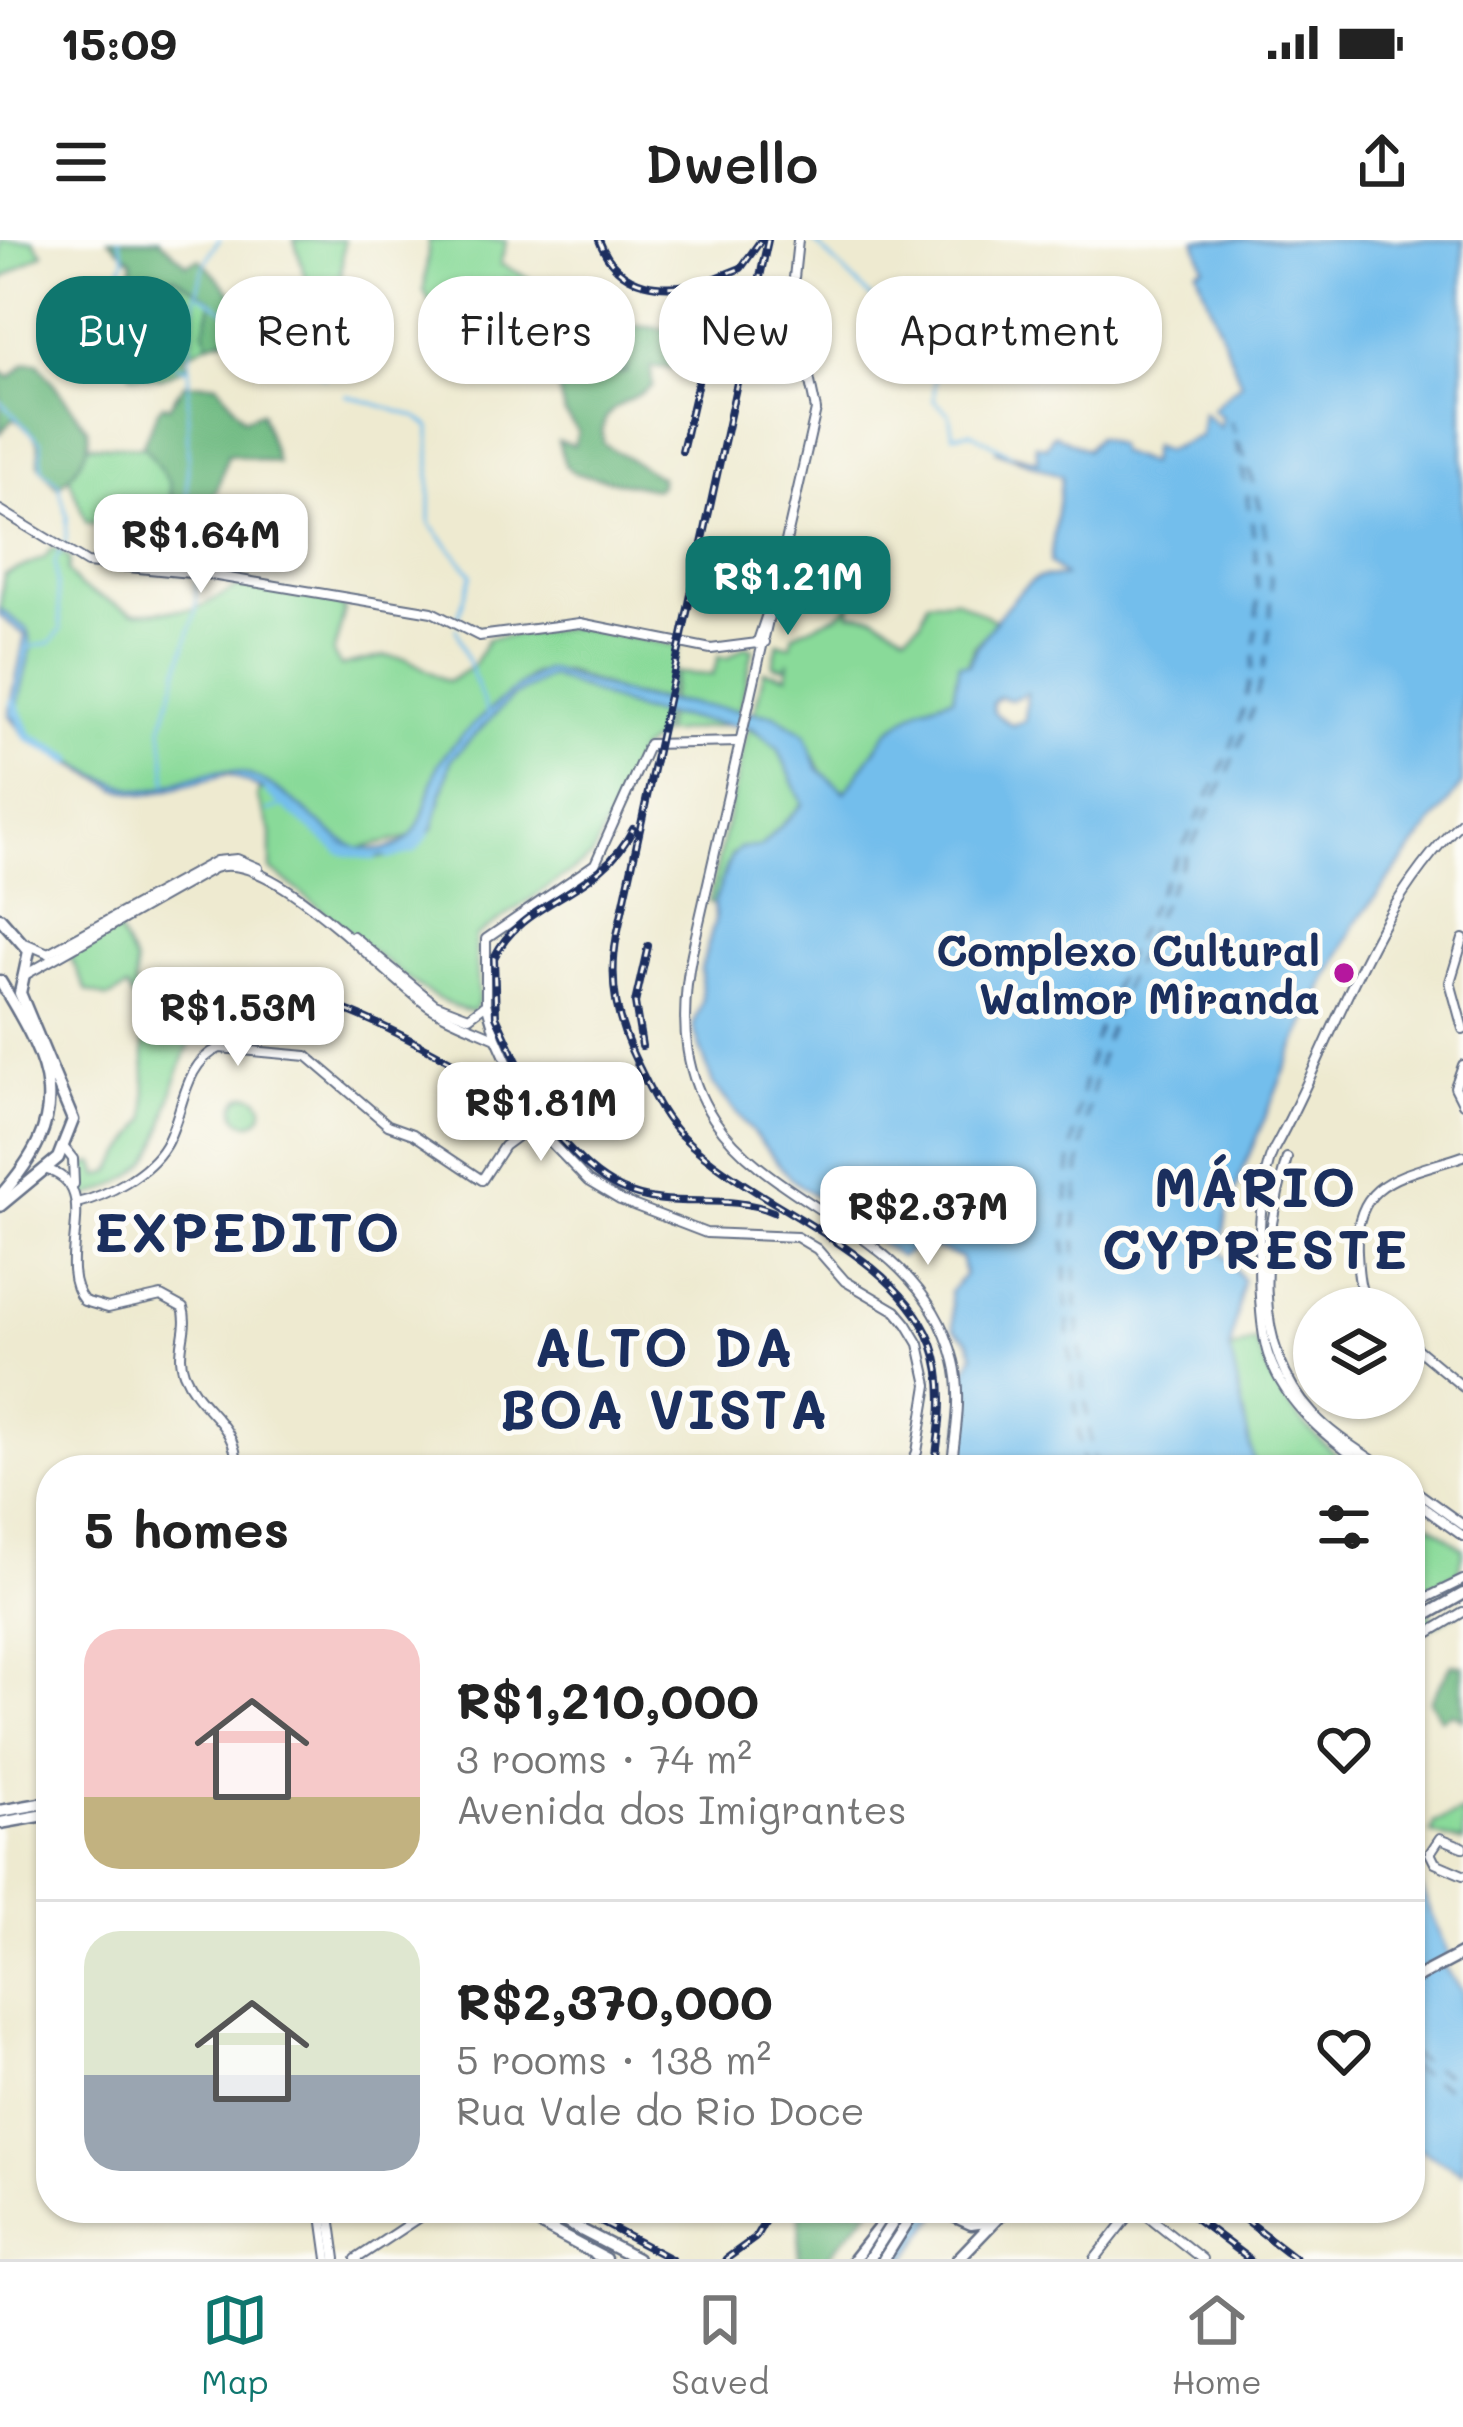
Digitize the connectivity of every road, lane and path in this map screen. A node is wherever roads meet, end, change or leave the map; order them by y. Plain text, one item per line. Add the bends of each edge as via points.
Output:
1 (800, 242) edge
2 (0, 510) edge
3 (762, 638) junction
4 (740, 742) junction
5 (1463, 820) edge
6 (0, 918) edge
7 (1463, 939) edge
8 (27, 944) junction
9 (22, 976) junction
10 (0, 981) edge
11 (487, 1008) junction
12 (469, 1021) junction
13 (1463, 1029) edge
14 (495, 1034) junction
15 (1463, 1065) edge
16 (64, 1091) junction
17 (52, 1101) junction
18 (1463, 1103) edge
19 (535, 1123) junction
20 (63, 1149) junction
21 (1276, 1150) junction
22 (33, 1154) junction
23 (1463, 1156) edge
24 (46, 1167) junction
25 (62, 1176) junction
26 (0, 1196) edge
27 (76, 1200) junction
28 (0, 1206) edge
29 (1264, 1265) junction
30 (1361, 1287) edge
31 (1425, 1355) edge
32 (1463, 1387) edge
33 (1319, 1425) junction
34 (235, 1455) edge
35 (916, 1455) edge
36 (952, 1455) edge
37 (1354, 1455) edge
38 (1364, 1455) edge
39 (1425, 1497) edge
40 (1425, 1509) edge
41 (1463, 1525) edge
42 (1463, 1536) edge
43 (1463, 1579) edge
44 (1425, 1598) edge
45 (1462, 1602) edge
46 (1425, 1619) edge
47 (1425, 1632) edge
48 (36, 1804) edge
49 (0, 1810) edge
50 (36, 1817) edge
51 (0, 1823) edge
52 (1463, 1847) edge
53 (1463, 1875) edge
54 (1463, 1953) edge
55 (1425, 1973) edge
56 (327, 2223) edge
57 (410, 2223) edge
58 (552, 2223) edge
59 (560, 2223) edge
60 (874, 2223) edge
61 (883, 2223) edge
62 (900, 2223) edge
63 (964, 2223) edge
64 (992, 2223) edge
65 (1004, 2223) edge
66 (1124, 2223) edge
67 (1155, 2223) edge
68 (973, 2242) junction
69 (332, 2259) edge
70 (356, 2259) edge
71 (605, 2259) edge
72 (637, 2259) edge
73 (844, 2259) edge
74 (854, 2259) edge
75 (877, 2259) edge
76 (958, 2259) edge
77 (973, 2259) edge
78 (1095, 2259) edge
79 (1202, 2259) edge

1 - 3 street via 793,305 818,400
2 - 3 street via 96,566 211,575 425,610 485,637 603,624 711,649
3 - 4 street
4 - 11 street via 646,746 595,864 486,939
4 - 36 street via 685,993 692,1074 736,1148 913,1283 955,1364
5 - 21 street via 1388,910
6 - 8 main road
7 - 13 street via 1450,982
8 - 9 main road
8 - 12 street via 48,952 211,863 237,859 304,896 435,1004
9 - 12 street via 214,868 236,865 305,904 426,1005
9 - 16 main road via 21,997
10 - 17 main road via 37,1045
11 - 12 street
11 - 14 street
12 - 14 street
12 - 14 street
14 - 19 street
15 - 18 street via 1455,1087
16 - 17 main road
16 - 20 main road via 71,1132
17 - 20 main road
19 - 27 street via 504,1146 482,1180 388,1125 312,1058 227,1047 199,1063 154,1160
19 - 35 street via 602,1190 706,1232 797,1237 845,1281 896,1311 917,1339 927,1379
20 - 22 main road
20 - 24 main road
20 - 25 street
20 - 27 street
21 - 29 street
21 - 29 street via 1287,1149 1287,1158
22 - 24 main road via 34,1166
22 - 26 main road
23 - 30 street via 1385,1182 1363,1205
24 - 25 street
24 - 28 main road
25 - 27 street
27 - 34 street via 78,1294 103,1308 153,1296 178,1301 186,1320 181,1365 229,1430
29 - 33 street via 1271,1342
31 - 32 street
33 - 37 street
33 - 38 street
39 - 41 street
40 - 42 street
43 - 44 street
45 - 46 main road
45 - 47 street
48 - 49 main road
50 - 51 main road
52 - 53 street via 1440,1838 1430,1853
54 - 55 main road
56 - 69 street
57 - 70 street
58 - 71 main road
59 - 72 main road
60 - 73 main road
61 - 74 main road
62 - 75 main road, bridge
63 - 68 main road
64 - 68 main road
65 - 77 main road
66 - 78 street
67 - 79 street
68 - 76 main road
68 - 77 main road

